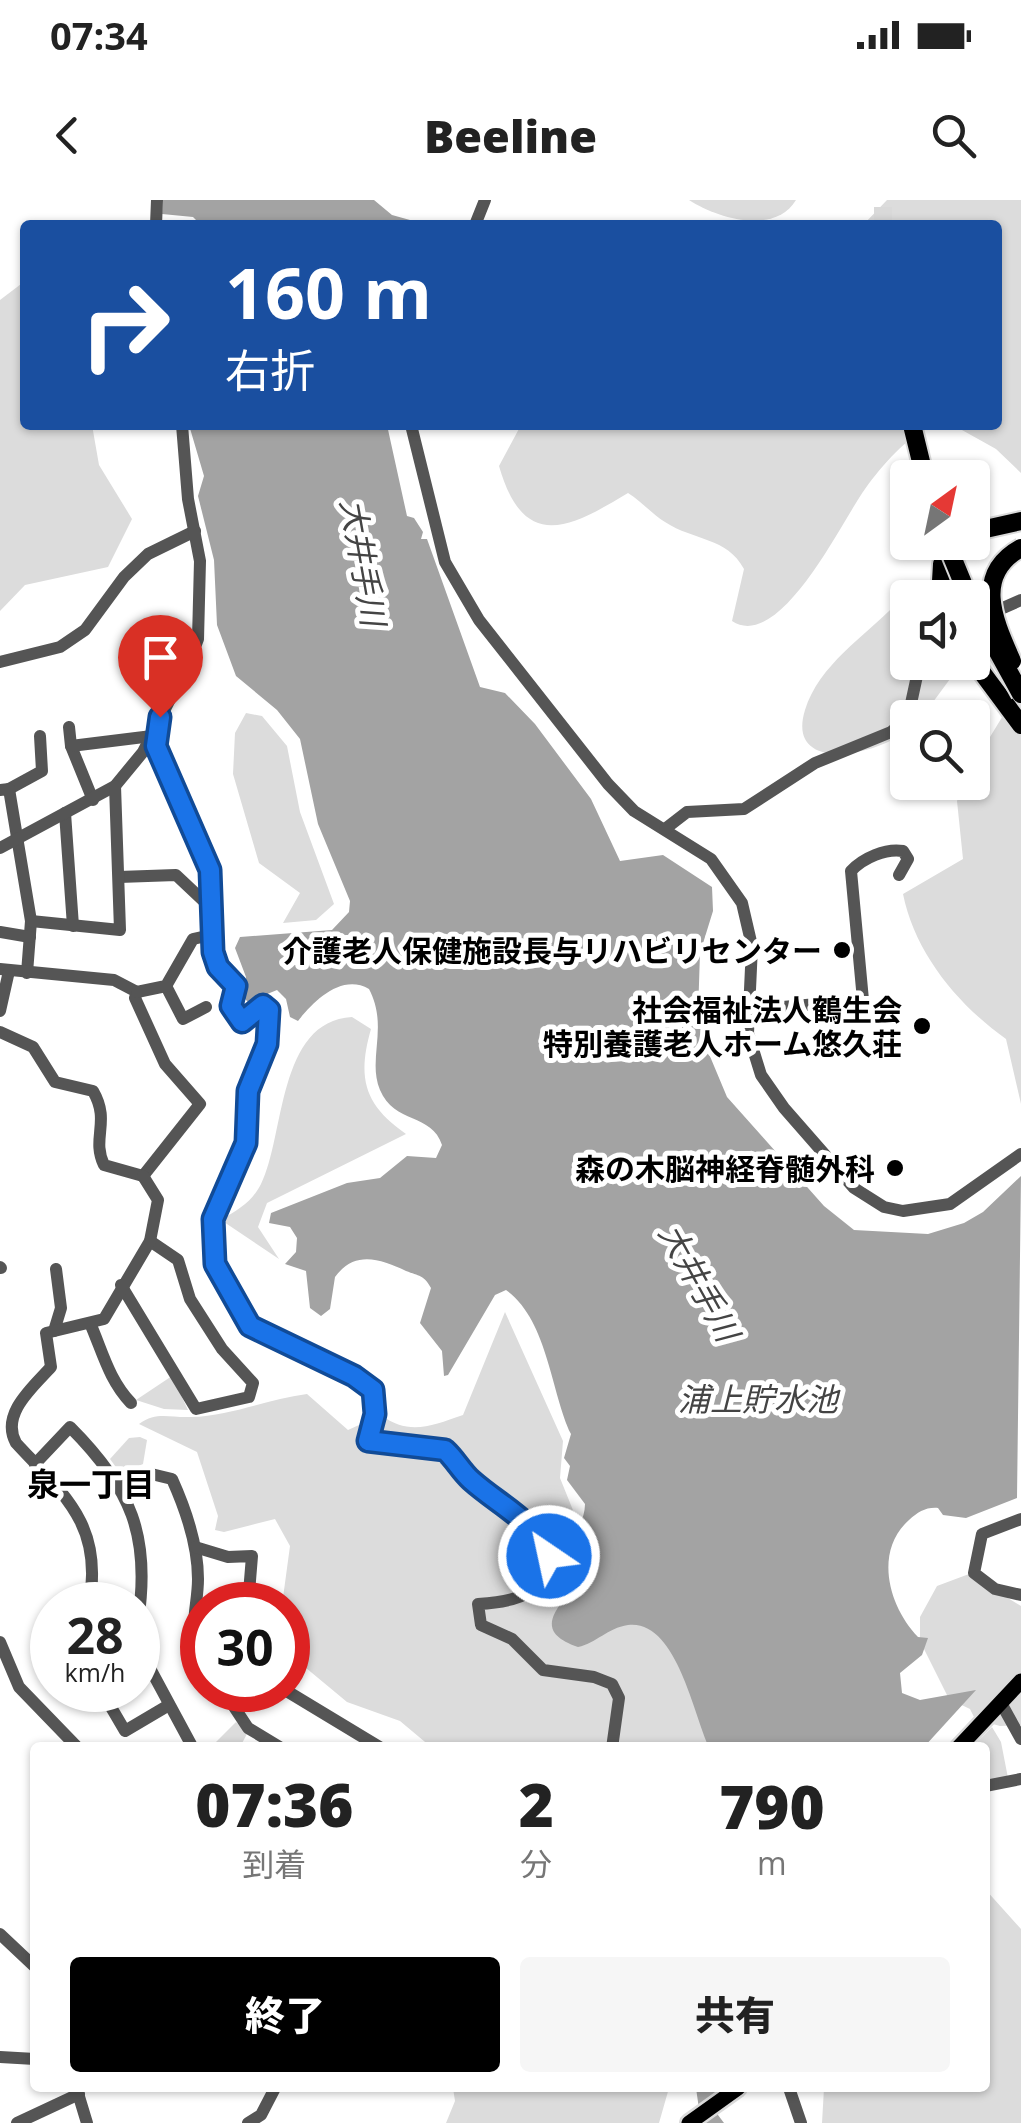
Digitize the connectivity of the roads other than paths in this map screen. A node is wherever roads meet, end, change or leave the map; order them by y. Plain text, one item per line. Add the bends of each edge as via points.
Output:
1 (183, 430) edge
2 (413, 430) edge
3 (909, 430) edge
4 (917, 460) edge
5 (1021, 521) edge
6 (990, 528) edge
7 (195, 531) junction
8 (1021, 548) edge
9 (1021, 600) edge
10 (990, 614) edge
11 (990, 638) edge
12 (990, 652) edge
13 (0, 662) edge
14 (1016, 669) edge
15 (916, 680) edge
16 (988, 680) edge
17 (1021, 694) edge
18 (1021, 705) edge
19 (1021, 724) edge
20 (69, 727) dead end
21 (154, 732) junction
22 (40, 736) dead end
23 (71, 746) junction
24 (116, 786) junction
25 (4, 790) edge
26 (93, 800) junction
27 (65, 814) junction
28 (665, 828) junction
29 (18, 837) junction
30 (0, 848) edge
31 (900, 876) dead end
32 (118, 877) junction
33 (210, 906) junction
34 (31, 921) junction
35 (73, 926) junction
36 (0, 932) edge
37 (211, 935) junction
38 (30, 937) junction
39 (5, 970) edge
40 (28, 974) junction
41 (166, 986) junction
42 (137, 992) junction
43 (206, 1007) dead end
44 (0, 1010) edge
45 (748, 1010) junction
46 (0, 1032) edge
47 (1021, 1154) edge
48 (143, 1176) junction
49 (150, 1240) junction
50 (56, 1269) dead end
51 (121, 1285) junction
52 (90, 1323) junction
53 (54, 1331) junction
54 (130, 1404) dead end
55 (35, 1464) junction
56 (119, 1485) junction
57 (1021, 1519) edge
58 (195, 1546) junction
59 (89, 1582) edge
60 (142, 1582) edge
61 (198, 1582) edge
62 (250, 1582) edge
63 (1021, 1595) edge
64 (0, 1642) edge
65 (1021, 1682) edge
66 (160, 1689) edge
67 (1000, 1703) junction
68 (168, 1705) junction
69 (310, 1705) edge
70 (160, 1710) edge
71 (113, 1712) edge
72 (157, 1712) edge
73 (237, 1712) edge
74 (1021, 1739) edge
75 (72, 1742) edge
76 (190, 1742) edge
77 (272, 1742) edge
78 (370, 1742) edge
79 (613, 1742) edge
80 (964, 1742) edge
81 (1021, 1779) edge
82 (990, 1785) edge
83 (0, 1934) edge
84 (30, 1962) edge
85 (0, 2056) edge
86 (30, 2059) edge
87 (76, 2092) edge
88 (78, 2092) edge
89 (273, 2092) edge
90 (732, 2092) edge
91 (782, 2092) edge
92 (798, 2114) edge
93 (35, 2119) edge
94 (17, 2123) edge
95 (87, 2123) edge
96 (248, 2123) edge
97 (688, 2123) edge

1 - 7 street
2 - 28 street via 435,531 457,587 608,784
3 - 4 highway
5 - 6 highway
7 - 13 street via 148,554 85,630 60,647
7 - 21 street via 198,639
8 - 14 highway, bridge via 997,570 990,589 990,610
9 - 10 street
11 - 17 highway, bridge
12 - 18 highway, bridge
15 - 28 street via 910,708 891,732 815,764 744,809 687,812
16 - 19 highway
20 - 23 street
21 - 23 street
21 - 24 street
21 - 33 street via 210,870
22 - 25 street via 42,770
23 - 26 street
24 - 26 street
24 - 32 street
25 - 29 street
26 - 27 street
27 - 29 street
27 - 35 street
28 - 45 street via 712,859 742,903 754,978
29 - 30 street
29 - 34 street
31 - 45 street via 908,858 904,851 860,862 852,871 863,1000
32 - 33 street via 176,875
32 - 35 street via 120,930
33 - 37 street
34 - 35 street
34 - 38 street
36 - 38 street
37 - 41 street via 193,939
37 - 79 street via 218,967 236,986 236,1018 242,1022 263,1005 270,1028 248,1091 246,1143 213,1219 220,1279 250,1326 373,1390 368,1441 445,1450 542,1539 549,1556 538,1588 478,1604 481,1624 512,1638 543,1670 612,1684 618,1698
38 - 40 street
39 - 40 street
39 - 44 street
40 - 42 street via 114,980
41 - 42 street
41 - 43 street via 183,1020
42 - 48 street via 165,1064 200,1104
45 - 47 street via 761,1076 854,1188 884,1207 922,1211 950,1204
46 - 48 street via 32,1046 54,1082 93,1092 102,1108 98,1146 104,1164
48 - 49 street via 158,1200
49 - 51 street
49 - 51 street via 178,1260 190,1300 253,1383 249,1398 196,1409
50 - 53 street via 62,1285
51 - 52 street via 104,1318
52 - 53 street
52 - 54 street via 110,1380
53 - 55 street via 46,1333 51,1367 10,1416 9,1433
55 - 56 street via 70,1427
55 - 59 street via 80,1515 90,1543
56 - 58 street via 142,1472 172,1479
56 - 60 street via 134,1516
57 - 63 street via 982,1534 974,1573 996,1589
58 - 61 street
58 - 62 street via 252,1556
64 - 75 street via 19,1687
65 - 67 main road
66 - 68 street
67 - 74 street
67 - 80 main road
68 - 70 street
68 - 76 street
69 - 78 street
71 - 72 street via 125,1732
73 - 77 street via 248,1728
81 - 82 street
83 - 84 street
85 - 86 street
87 - 93 street
88 - 95 street
89 - 96 street
90 - 97 main road
91 - 92 street
93 - 94 street

